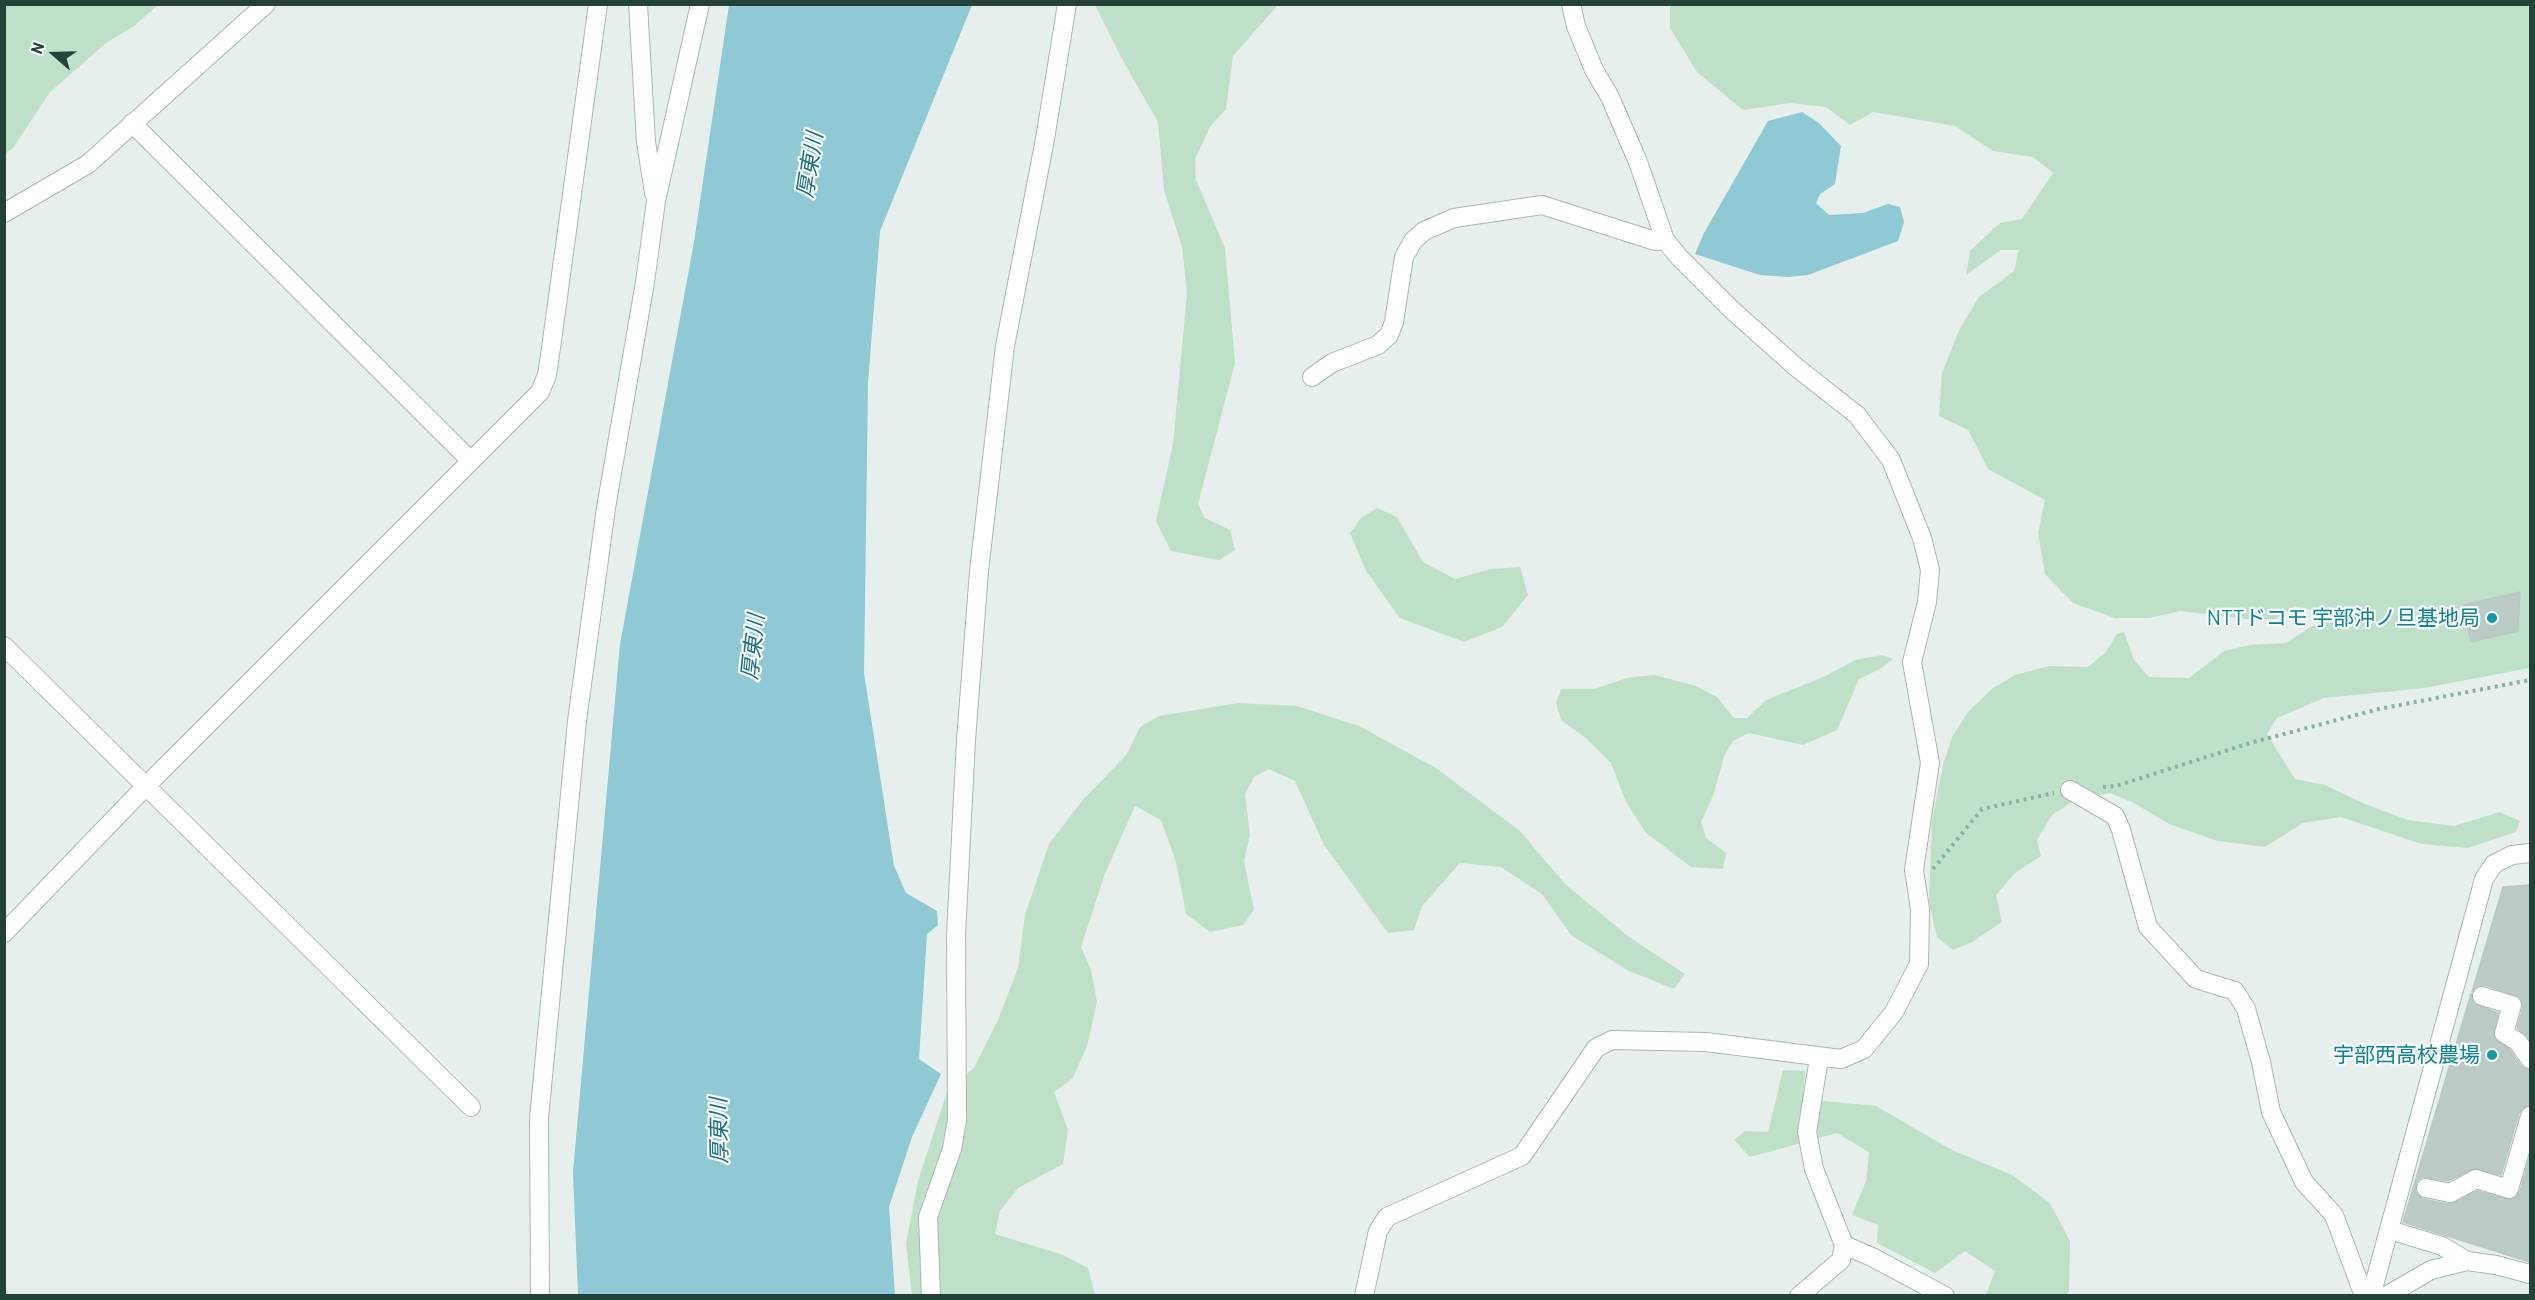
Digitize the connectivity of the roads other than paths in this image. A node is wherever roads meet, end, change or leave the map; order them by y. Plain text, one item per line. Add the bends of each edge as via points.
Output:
1 (266, 4) edge
2 (598, 4) edge
3 (638, 4) edge
4 (700, 4) edge
5 (1067, 4) edge
6 (1571, 4) edge
7 (132, 123) junction
8 (656, 201) junction
9 (4, 213) edge
10 (1665, 240) junction
11 (1312, 377) dead end
12 (470, 460) junction
13 (4, 646) edge
14 (146, 786) junction
15 (2070, 790) road end
16 (2530, 853) edge
17 (4, 933) edge
18 (2482, 996) dead end
19 (1819, 1058) junction
20 (2530, 1059) edge
21 (471, 1107) dead end
22 (2530, 1116) edge
23 (2426, 1188) dead end
24 (2390, 1230) junction
25 (1844, 1245) junction
26 (2467, 1261) junction
27 (2530, 1274) edge
28 (540, 1296) edge
29 (931, 1296) edge
30 (1364, 1296) edge
31 (1799, 1296) edge
32 (1946, 1296) edge
33 (2364, 1296) edge
34 (2371, 1296) edge
35 (2386, 1296) edge

1 - 7 street
2 - 12 street via 547,375 540,393
3 - 8 street via 646,142
4 - 8 street
5 - 29 street via 1005,346 987,503 966,740 956,935 957,1120 952,1149 928,1217
6 - 10 street via 1594,70 1638,162
7 - 9 street via 88,165
7 - 12 street
8 - 28 street via 604,520 577,721 539,1118
10 - 11 street via 1655,241 1542,205 1454,218 1424,231 1404,257 1389,335 1378,345 1332,363
10 - 19 street via 1732,310 1869,429 1891,460 1922,538 1930,570 1927,602 1912,662 1930,763 1914,870 1921,937 1918,964 1894,1012 1864,1049 1841,1059
12 - 14 street
13 - 14 street
14 - 17 street
14 - 21 street
15 - 33 street via 2115,816 2148,927 2196,979 2235,991 2246,1009 2271,1112 2304,1182 2334,1215
16 - 24 street via 2512,855 2493,864 2484,879
18 - 20 street via 2512,1005 2504,1033 2518,1042
19 - 25 street via 1807,1132 1814,1169
19 - 30 street via 1706,1042 1612,1040 1596,1048 1522,1156 1387,1217 1378,1230
22 - 23 street via 2509,1189 2476,1179 2450,1193
24 - 26 street via 2442,1246
24 - 34 street
25 - 31 street via 1841,1260
25 - 32 street
26 - 27 street
26 - 35 street via 2431,1270

